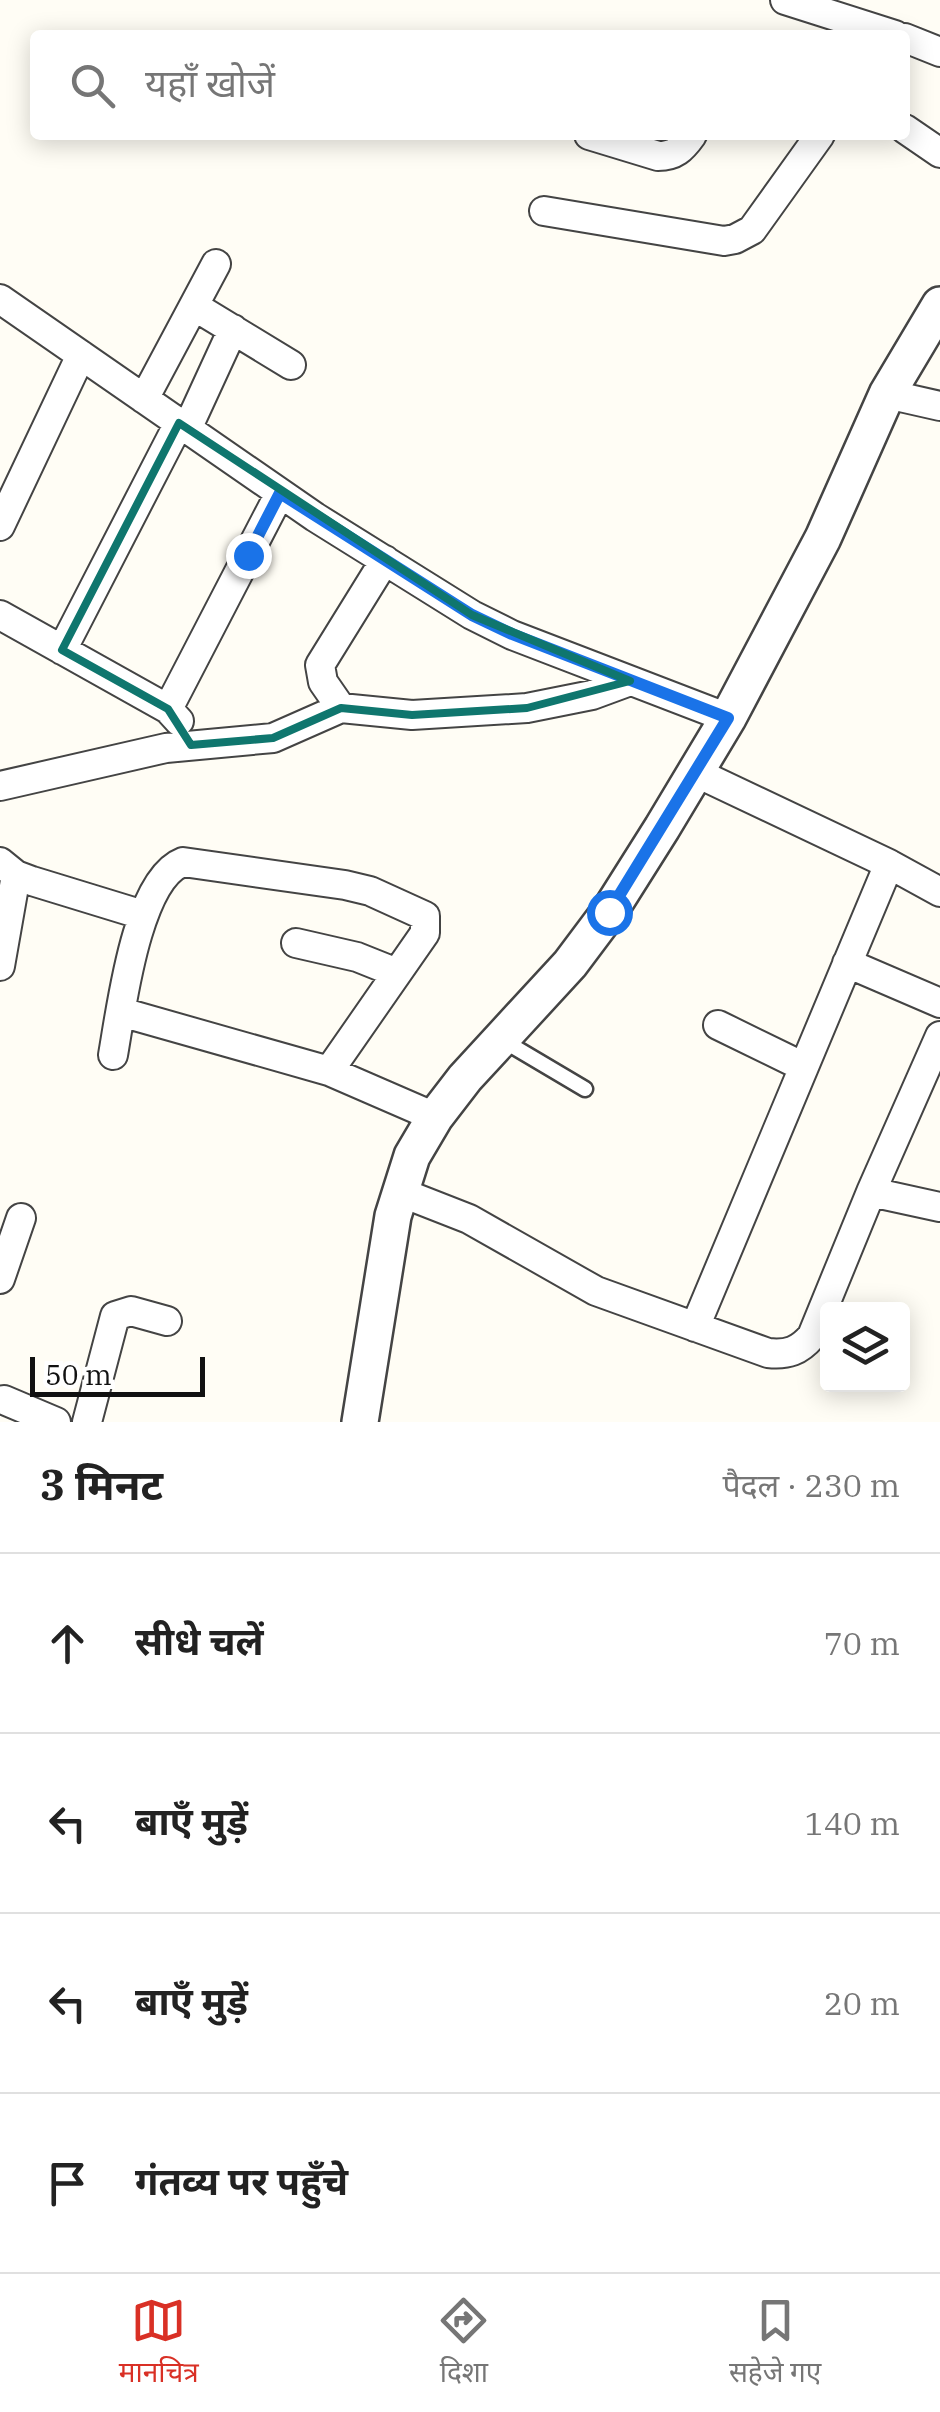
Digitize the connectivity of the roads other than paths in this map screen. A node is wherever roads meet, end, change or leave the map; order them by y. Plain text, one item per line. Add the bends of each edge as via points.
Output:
1 (785, 0) edge
2 (879, 30) edge
3 (910, 40) edge
4 (940, 52) edge
5 (910, 132) edge
6 (605, 140) edge
7 (688, 140) edge
8 (808, 140) edge
9 (940, 153) edge
10 (544, 211) dead end
11 (216, 264) dead end
12 (0, 299) edge
13 (194, 306) junction
14 (940, 306) edge
15 (233, 330) junction
16 (81, 354) junction
17 (290, 365) dead end
18 (887, 394) junction
19 (144, 399) junction
20 (940, 406) edge
21 (183, 426) junction
22 (280, 493) junction
23 (0, 526) edge
24 (385, 560) junction
25 (0, 615) edge
26 (62, 650) junction
27 (630, 682) junction
28 (168, 709) junction
29 (330, 712) junction
30 (728, 718) junction
31 (192, 745) junction
32 (696, 772) junction
33 (0, 786) edge
34 (889, 864) junction
35 (8, 869) edge
36 (940, 892) edge
37 (144, 915) junction
38 (296, 944) dead end
39 (847, 963) junction
40 (0, 966) edge
41 (397, 973) junction
42 (940, 1003) edge
43 (120, 1012) junction
44 (718, 1025) dead end
45 (940, 1036) edge
46 (500, 1038) junction
47 (113, 1056) dead end
48 (804, 1067) junction
49 (329, 1071) junction
50 (585, 1089) dead end
51 (435, 1117) junction
52 (400, 1192) junction
53 (871, 1192) junction
54 (940, 1207) edge
55 (21, 1218) dead end
56 (0, 1279) edge
57 (167, 1321) dead end
58 (695, 1327) junction
59 (4, 1400) dead end
60 (56, 1422) edge
61 (88, 1422) edge
62 (360, 1422) edge

1 - 2 street
3 - 4 street
5 - 9 street
6 - 7 street via 668,156
8 - 10 street via 752,230 736,240
11 - 13 street
12 - 16 street
13 - 15 street
13 - 19 street
14 - 18 street
15 - 17 street
15 - 21 street
16 - 19 street
16 - 23 street
18 - 20 street
18 - 30 street via 823,538
19 - 21 street
21 - 22 street
21 - 26 street
22 - 24 street
22 - 28 street
24 - 27 street via 498,628
24 - 29 street via 320,665
25 - 26 street
26 - 28 street
27 - 29 street via 527,708
27 - 30 street
28 - 31 street
29 - 31 street via 274,738
30 - 32 street
31 - 33 street
32 - 34 street
32 - 46 street via 609,912
34 - 36 street
34 - 39 street
35 - 37 street
35 - 40 street
37 - 41 street via 168,872 182,862 346,885 425,916 424,934
37 - 43 street
38 - 41 street
39 - 42 street
39 - 48 street
41 - 49 street
43 - 47 street
43 - 49 street
44 - 48 street
45 - 53 street
46 - 50 lane
46 - 51 street
48 - 58 street
49 - 51 street
51 - 52 street
52 - 58 street via 469,1219 596,1291
52 - 62 street
53 - 54 street
53 - 58 street via 812,1336 800,1349 768,1354
55 - 56 street
57 - 61 street via 131,1311 115,1316
59 - 60 street

